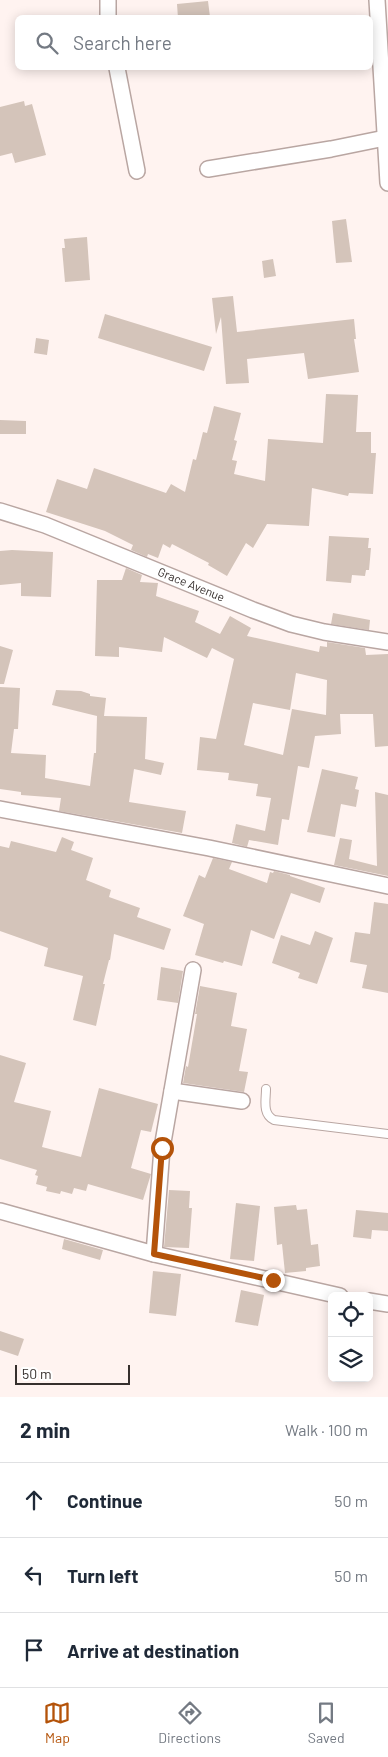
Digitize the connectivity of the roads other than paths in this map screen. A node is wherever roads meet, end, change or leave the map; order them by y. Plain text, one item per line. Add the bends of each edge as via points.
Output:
1 (108, 0) edge
2 (377, 0) edge
3 (108, 15) edge
4 (117, 70) edge
5 (385, 80) edge
6 (385, 138) junction
7 (208, 169) dead end
8 (137, 171) dead end
9 (388, 183) edge
10 (0, 511) edge
11 (388, 642) edge
12 (0, 809) edge
13 (388, 886) edge
14 (193, 970) dead end
15 (266, 1089) dead end
16 (172, 1091) junction
17 (242, 1101) dead end
18 (388, 1134) edge
19 (0, 1211) edge
20 (154, 1254) junction
21 (328, 1293) edge
22 (373, 1302) edge
23 (388, 1304) edge

1 - 3 street
2 - 5 street
4 - 8 street
5 - 6 street
6 - 7 street
6 - 9 street
10 - 11 street, Grace Avenue via 45,525 291,624
12 - 13 street
14 - 16 street
15 - 18 lane via 266,1113 274,1120
16 - 17 street
16 - 20 street via 162,1148
19 - 20 street
20 - 21 street
22 - 23 street

